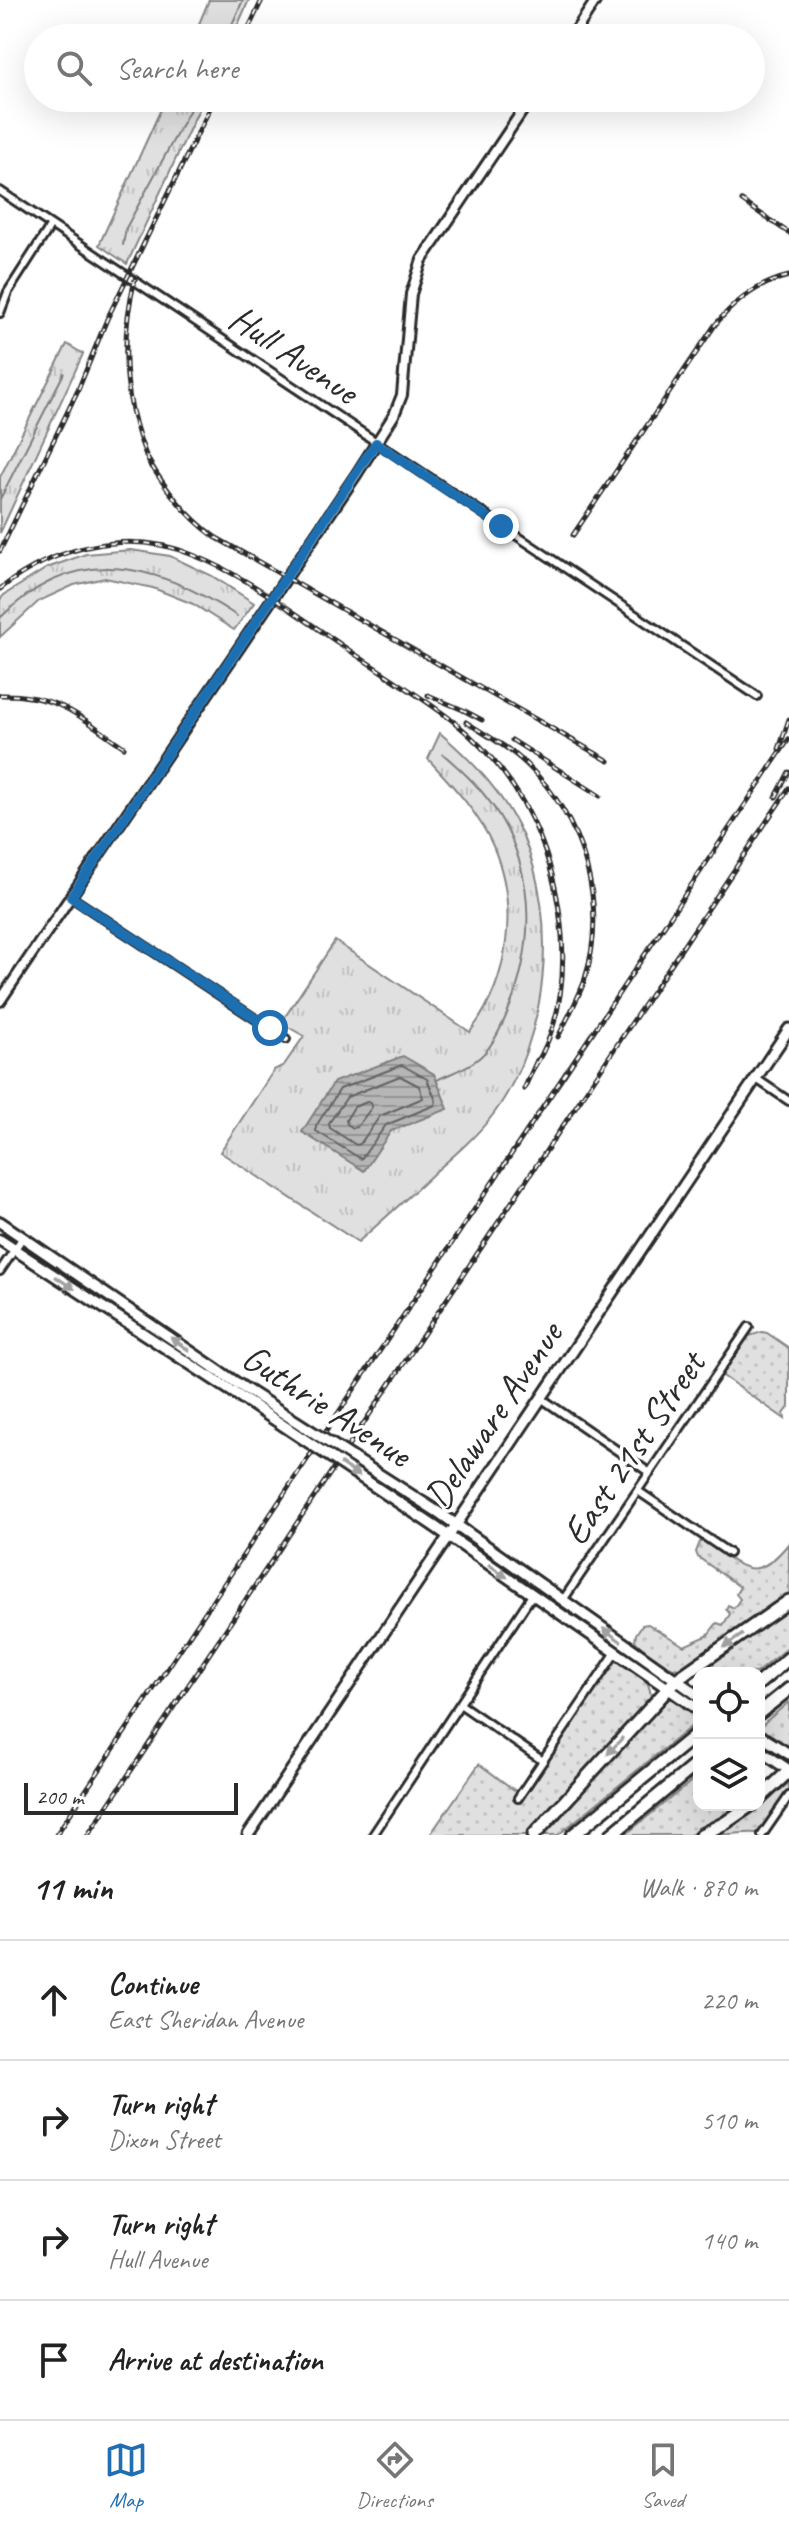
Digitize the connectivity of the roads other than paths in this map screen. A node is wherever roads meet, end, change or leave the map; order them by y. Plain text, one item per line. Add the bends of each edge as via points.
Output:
1 (596, 0) edge
2 (580, 24) edge
3 (522, 112) edge
4 (0, 191) edge
5 (51, 225) junction
6 (0, 313) edge
7 (376, 443) junction
8 (757, 696) dead end
9 (71, 897) junction
10 (0, 1001) edge
11 (789, 1029) edge
12 (286, 1039) dead end
13 (755, 1078) junction
14 (789, 1101) edge
15 (0, 1222) edge
16 (23, 1237) junction
17 (0, 1240) edge
18 (14, 1250) junction
19 (0, 1271) edge
20 (749, 1327) dead end
21 (241, 1392) junction
22 (541, 1397) junction
23 (650, 1473) junction
24 (638, 1491) junction
25 (456, 1524) junction
26 (448, 1536) junction
27 (729, 1553) dead end
28 (532, 1595) junction
29 (563, 1600) junction
30 (789, 1601) edge
31 (616, 1652) junction
32 (789, 1658) edge
33 (765, 1678) edge
34 (672, 1684) junction
35 (789, 1689) edge
36 (693, 1693) edge
37 (460, 1704) junction
38 (693, 1704) edge
39 (765, 1709) edge
40 (693, 1737) edge
41 (765, 1739) edge
42 (765, 1754) edge
43 (789, 1754) edge
44 (543, 1761) junction
45 (693, 1767) edge
46 (789, 1771) edge
47 (765, 1793) edge
48 (789, 1796) edge
49 (518, 1798) dead end
50 (741, 1811) edge
51 (248, 1835) edge
52 (373, 1835) edge
53 (534, 1835) edge
54 (573, 1835) edge
55 (611, 1835) edge
56 (701, 1835) edge
57 (762, 1835) edge

1 - 2 street
3 - 7 street via 422,260 411,294 402,395
4 - 5 street, Hull Avenue
5 - 6 street
5 - 7 street, Hull Avenue
7 - 8 street, Hull Avenue
7 - 9 street
9 - 10 street
9 - 12 street
11 - 13 main road, Delaware Avenue
13 - 14 street
13 - 22 main road, Delaware Avenue
15 - 16 main road, Guthrie Avenue
16 - 18 street
21 -> 16 main road, Guthrie Avenue
17 - 18 main road, Guthrie Avenue
18 - 19 street
18 -> 21 main road, Guthrie Avenue
20 - 23 street, East 21st Street
21 - 25 main road, Guthrie Avenue, bridge
21 -> 26 main road, Guthrie Avenue, bridge
22 - 23 street
22 - 25 main road, Delaware Avenue
23 - 24 street, East 21st Street
24 - 27 street
24 - 29 street, East 21st Street
25 - 26 main road, Delaware Avenue
25 - 29 main road, Guthrie Avenue
26 -> 28 main road, Guthrie Avenue
26 - 51 main road, Delaware Avenue
28 - 31 main road, Guthrie Avenue
28 - 37 street
34 -> 29 main road, Guthrie Avenue
30 -> 34 highway
31 - 34 main road, Guthrie Avenue
31 - 44 street
32 - 33 highway
34 - 36 main road, Guthrie Avenue
34 - 38 main road, Guthrie Avenue
34 -> 53 highway
35 - 39 highway
37 - 44 street
37 - 52 street
40 - 54 highway
41 - 43 main road
42 - 46 main road
44 - 49 street
45 - 55 highway
46 - 47 highway
48 - 57 street
50 - 56 highway

